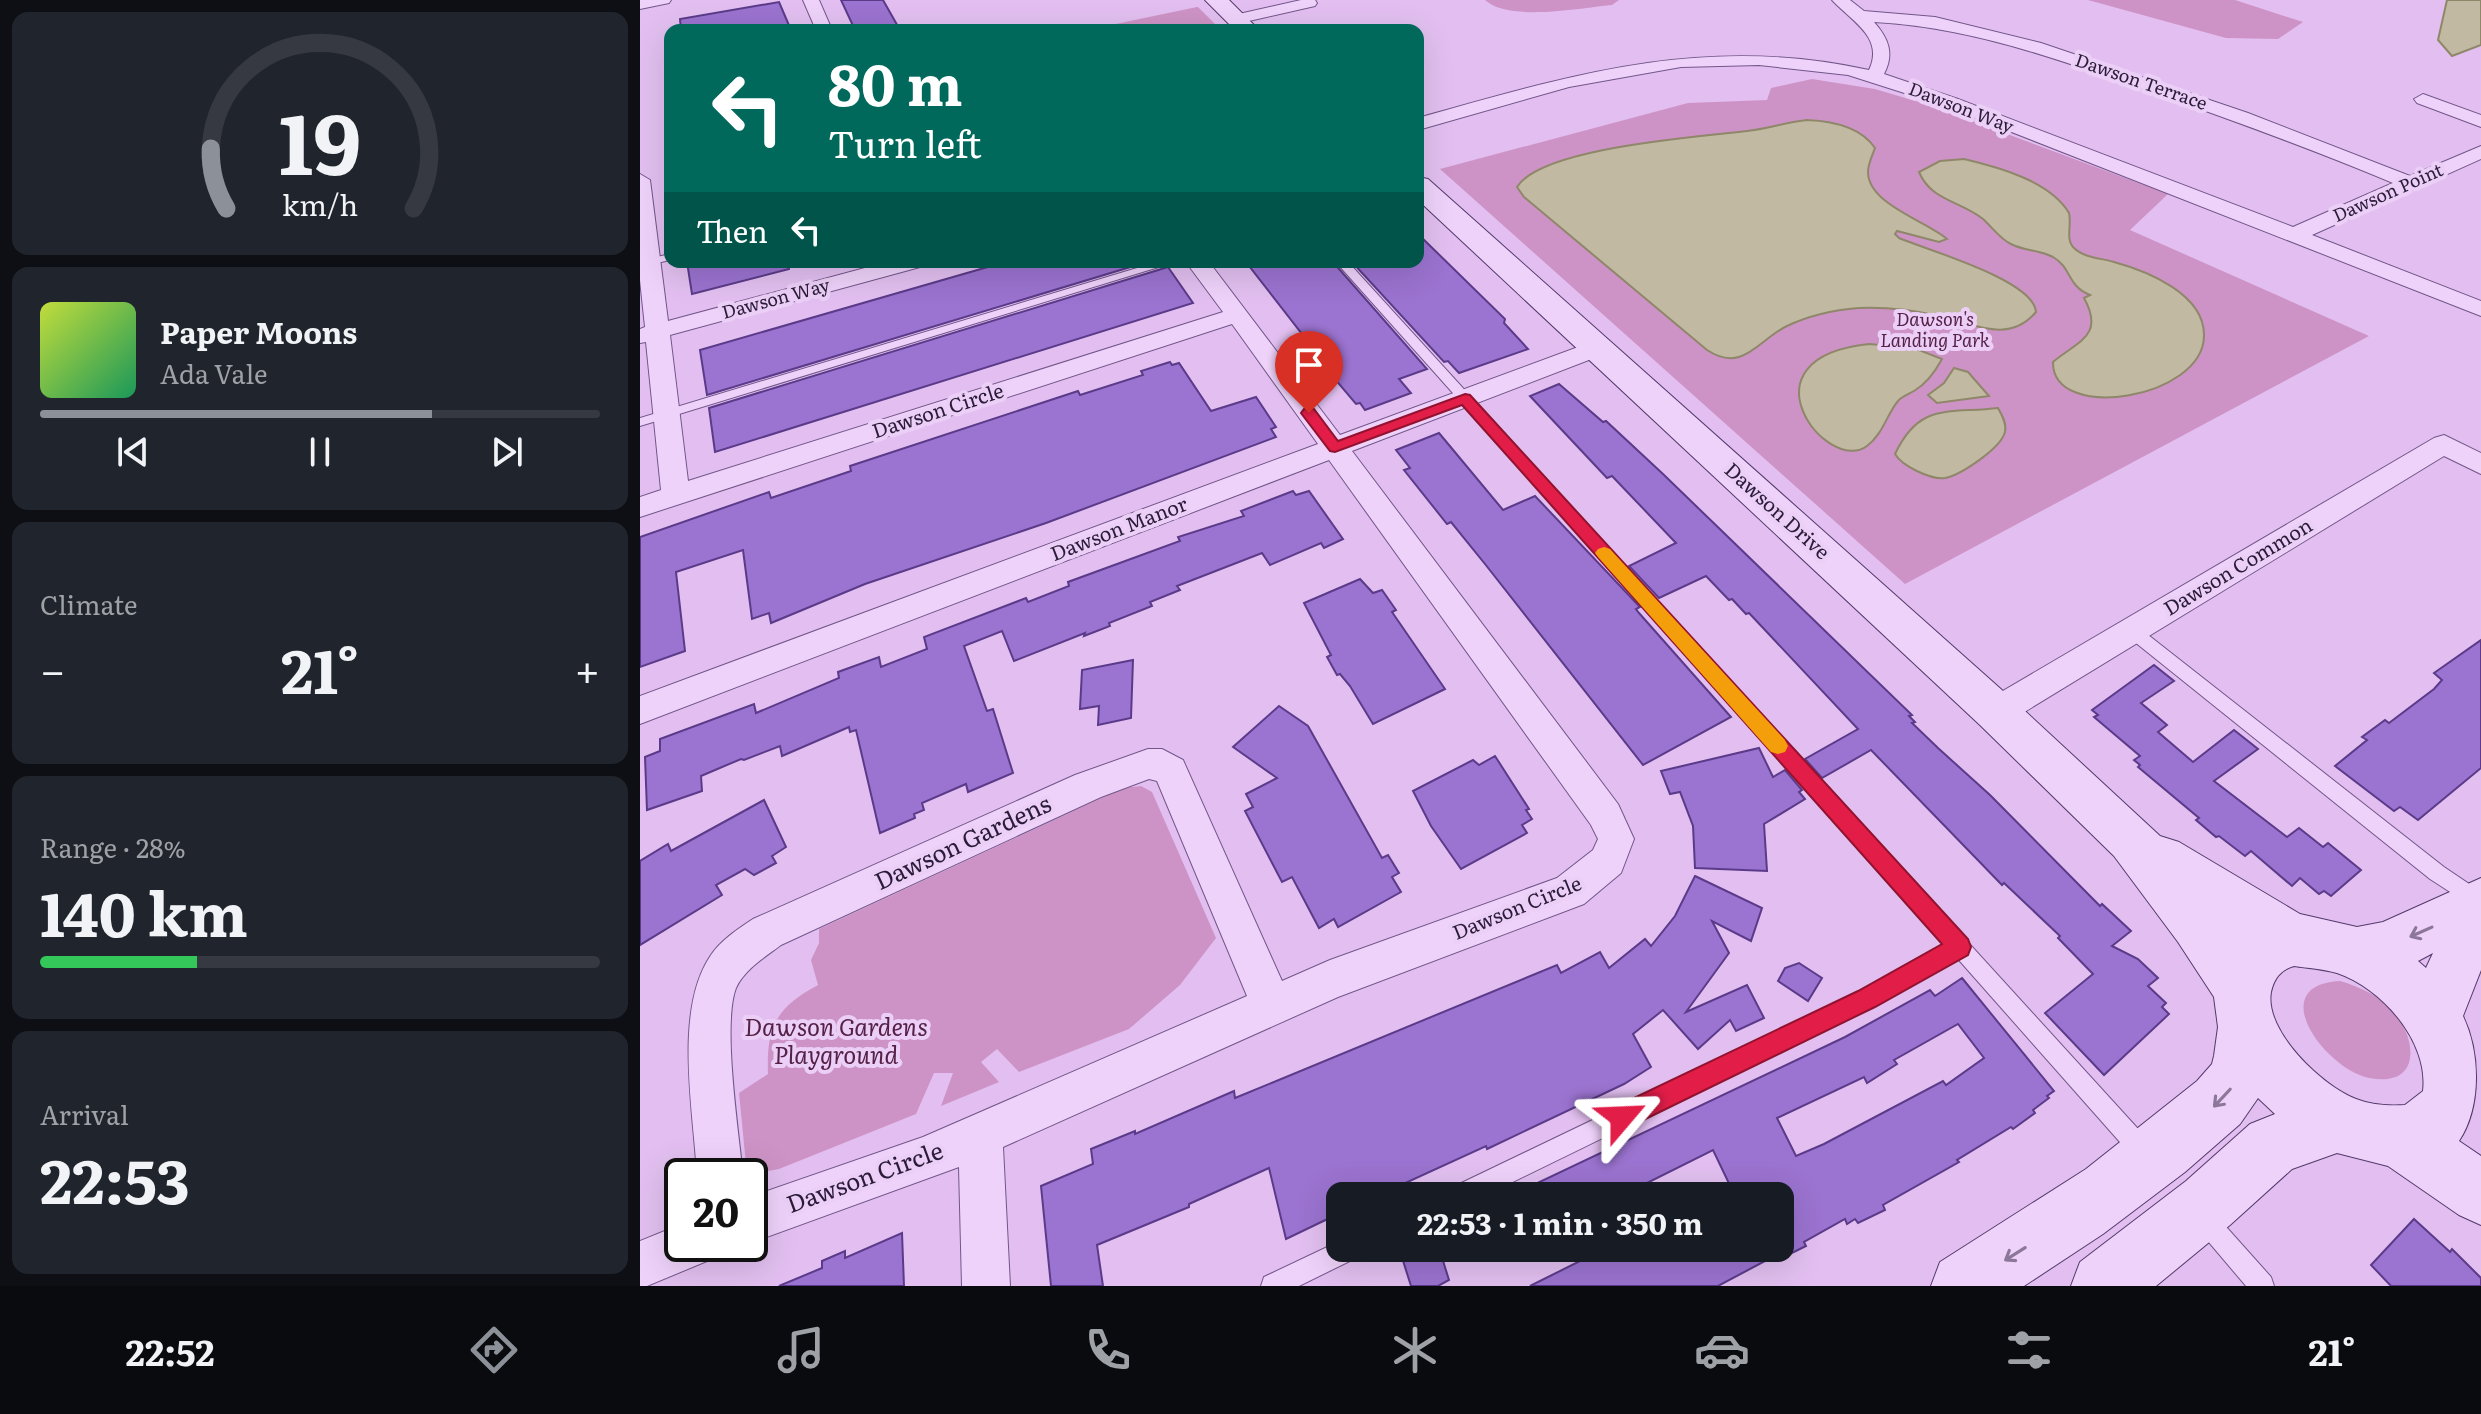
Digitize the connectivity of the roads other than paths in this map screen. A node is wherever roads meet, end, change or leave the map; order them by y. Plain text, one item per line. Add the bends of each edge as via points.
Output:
1 (663, 0) edge
2 (811, 0) edge
3 (1216, 0) edge
4 (1840, 0) edge
5 (1309, 3) dead end
6 (640, 4) edge
7 (1861, 16) junction
8 (821, 24) edge
9 (1242, 24) edge
10 (1874, 76) junction
11 (2423, 99) dead end
12 (2481, 121) edge
13 (1424, 122) edge
14 (2481, 152) edge
15 (640, 180) edge
16 (2412, 184) junction
17 (1424, 190) edge
18 (664, 204) edge
19 (642, 209) edge
20 (2295, 234) junction
21 (653, 261) edge
22 (890, 268) edge
23 (1149, 268) edge
24 (1202, 268) edge
25 (1347, 268) edge
26 (2481, 309) edge
27 (1237, 315) junction
28 (648, 334) edge
29 (1598, 348) junction
30 (1465, 398) junction
31 (666, 414) junction
32 (640, 422) edge
33 (1335, 447) junction
34 (2481, 465) edge
35 (676, 495) junction
36 (640, 507) edge
37 (2132, 631) junction
38 (640, 710) edge
39 (1996, 712) junction
40 (2132, 840) junction
41 (2481, 903) edge
42 (2294, 940) junction
43 (1960, 947) junction
44 (2357, 954) junction
45 (1272, 1006) junction
46 (2244, 1008) junction
47 (2433, 1019) junction
48 (2468, 1099) edge
49 (2338, 1122) junction
50 (980, 1134) junction
51 (2397, 1136) junction
52 (719, 1158) edge
53 (2150, 1161) junction
54 (1488, 1182) edge
55 (2481, 1193) edge
56 (2197, 1212) junction
57 (768, 1214) edge
58 (664, 1255) edge
59 (1326, 1261) edge
60 (640, 1265) edge
61 (986, 1286) edge
62 (1273, 1286) edge
63 (1964, 1286) edge
64 (2104, 1286) edge
65 (2262, 1286) edge

1 - 6 street
2 - 8 street
3 - 9 street
4 - 7 street
5 - 9 street
7 - 10 street via 1882,46 1881,67
7 - 16 street, Dawson Terrace via 1914,18 1986,31 2294,135
10 - 13 street, Dawson Way via 1762,61 1673,63 1618,71
10 - 20 street, Dawson Way
11 - 12 street
14 - 16 street, Dawson Point
15 - 19 street
16 - 20 street, Dawson Point
17 - 29 street, Dawson Drive
18 - 19 street
19 - 21 street
20 - 26 street, Dawson Way
21 - 28 street
22 - 28 street, Dawson Way
23 - 31 lane
24 - 27 street, Dawson Circle
25 - 30 lane
27 - 33 street, Dawson Circle
27 - 35 street, Dawson Circle
28 - 31 street
29 - 30 street, Dawson Manor
29 - 39 street, Dawson Drive
30 - 33 street, Dawson Manor
30 - 43 lane
31 - 32 lane
31 - 35 street
33 - 38 street, Dawson Manor
33 - 45 street, Dawson Circle via 1605,815 1616,839 1608,861 1570,891
34 - 37 street, Dawson Common via 2444,444
35 - 36 street, Dawson Circle
37 - 39 street, Dawson Common
37 - 41 lane
39 - 40 street, Dawson Drive
40 - 42 street, Dawson Drive
40 - 46 street, Dawson Drive via 2204,933
41 -> 44 street via 2388,947
41 - 47 street
42 - 44 street
42 - 46 street via 2256,957
43 - 53 lane
43 - 54 lane via 1866,999
44 - 47 street via 2404,986
45 - 50 street, Dawson Circle
45 - 52 street, Dawson Gardens via 1171,771 1162,764 1148,764 1088,786 781,926 740,952 717,982 710,1018
46 - 49 street via 2260,1054 2281,1080
46 -> 53 street via 2242,1067 2231,1088
47 - 48 street
48 - 51 street via 2452,1101 2441,1119 2422,1131
49 - 51 street
49 - 56 street via 2272,1146
50 - 57 street, Dawson Circle
50 - 61 street
51 - 55 street
53 -> 63 street
56 - 64 street
56 - 65 lane
58 - 60 street
59 - 62 lane

